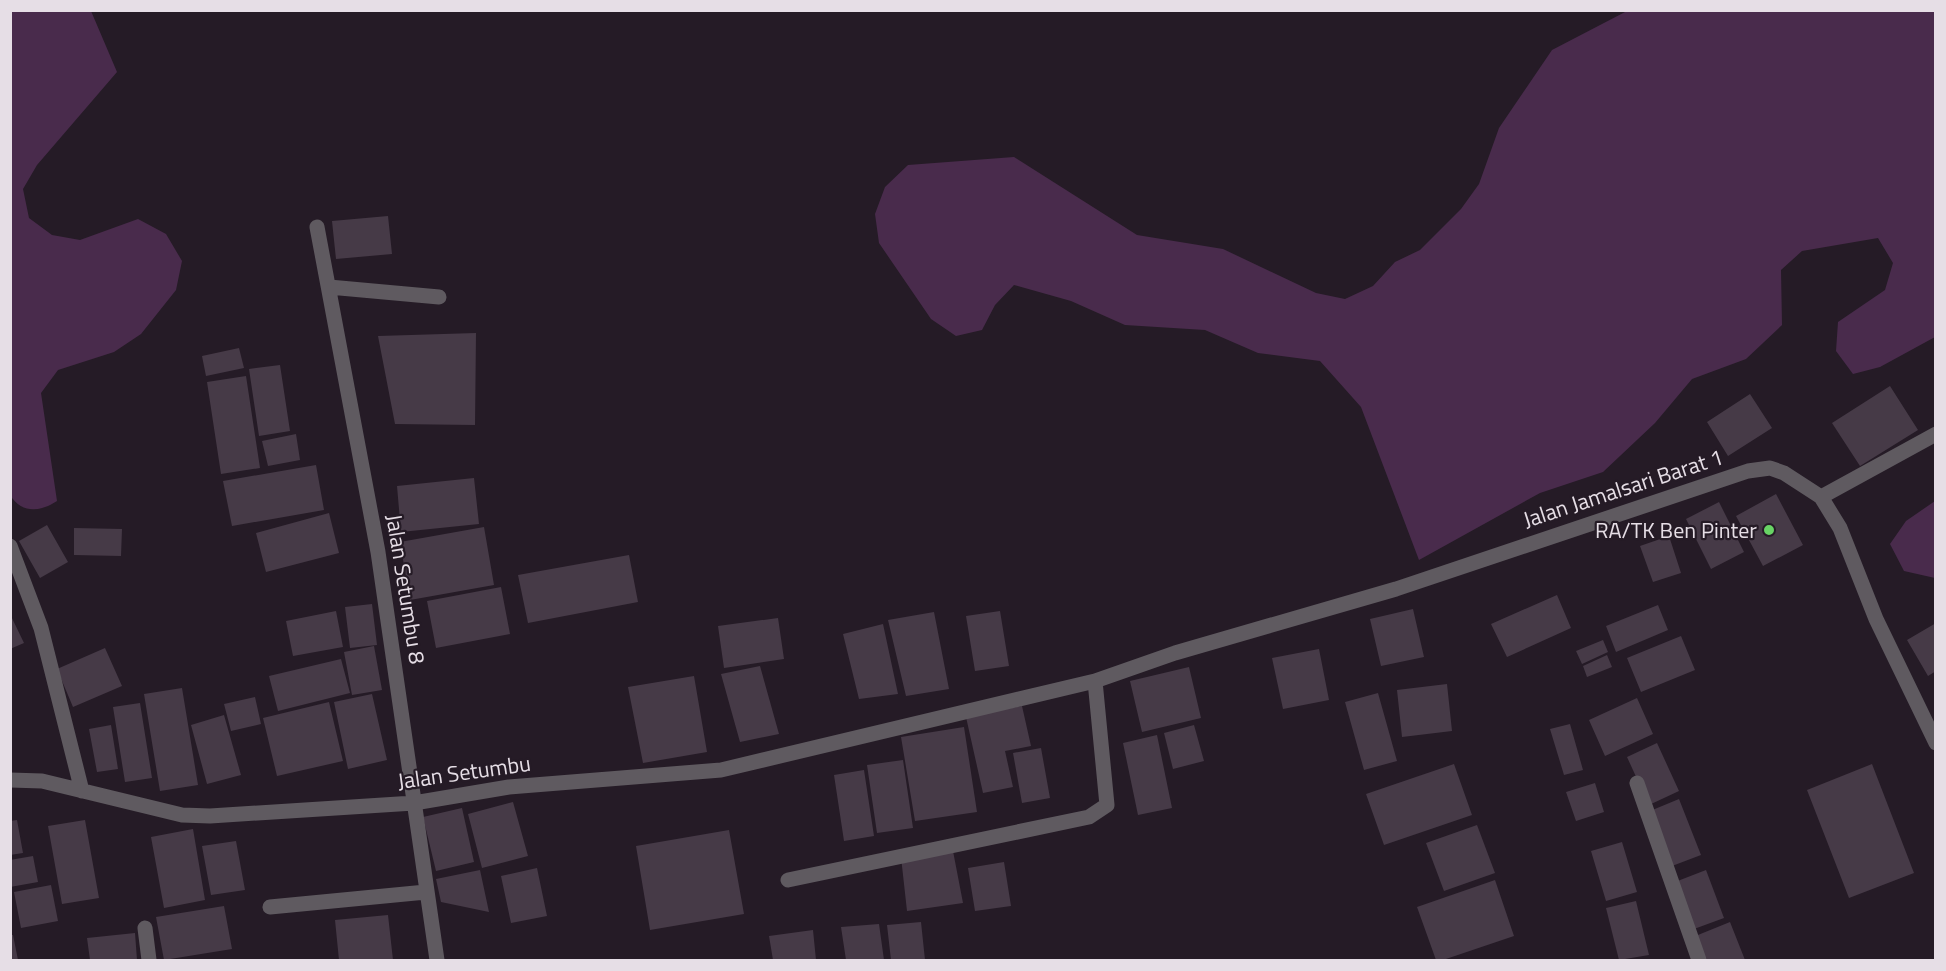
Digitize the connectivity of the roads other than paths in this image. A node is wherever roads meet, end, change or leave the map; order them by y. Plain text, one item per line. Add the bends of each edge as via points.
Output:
1 (317, 227) dead end
2 (328, 287) junction
3 (439, 297) dead end
4 (1935, 434) edge
5 (1821, 497) junction
6 (10, 546) edge
7 (1095, 681) junction
8 (1935, 743) edge
9 (10, 780) edge
10 (1637, 783) dead end
11 (82, 791) junction
12 (414, 803) junction
13 (788, 880) dead end
14 (426, 892) junction
15 (270, 907) dead end
16 (145, 928) dead end
17 (149, 960) edge
18 (437, 960) edge
19 (1699, 960) edge

1 - 2 street, Jalan Setumbu 8
2 - 3 street
2 - 12 street, Jalan Setumbu 8 via 378,552
4 - 5 street
5 - 7 street, Jalan Jamalsari Barat 1 via 1770,468 1748,471 1396,589 1174,653
5 - 8 street, Jalan Jamalsari Barat 1 via 1840,528 1876,619
6 - 11 street via 41,628
7 - 12 street, Jalan Setumbu via 721,770 509,787
7 - 13 street via 1107,805 1089,817
9 - 11 street, Jalan Setumbu via 42,781
10 - 19 street
11 - 12 street, Jalan Setumbu via 182,815
12 - 14 street, Jalan Setumbu 8
14 - 15 street
14 - 18 street, Jalan Setumbu 8
16 - 17 street

